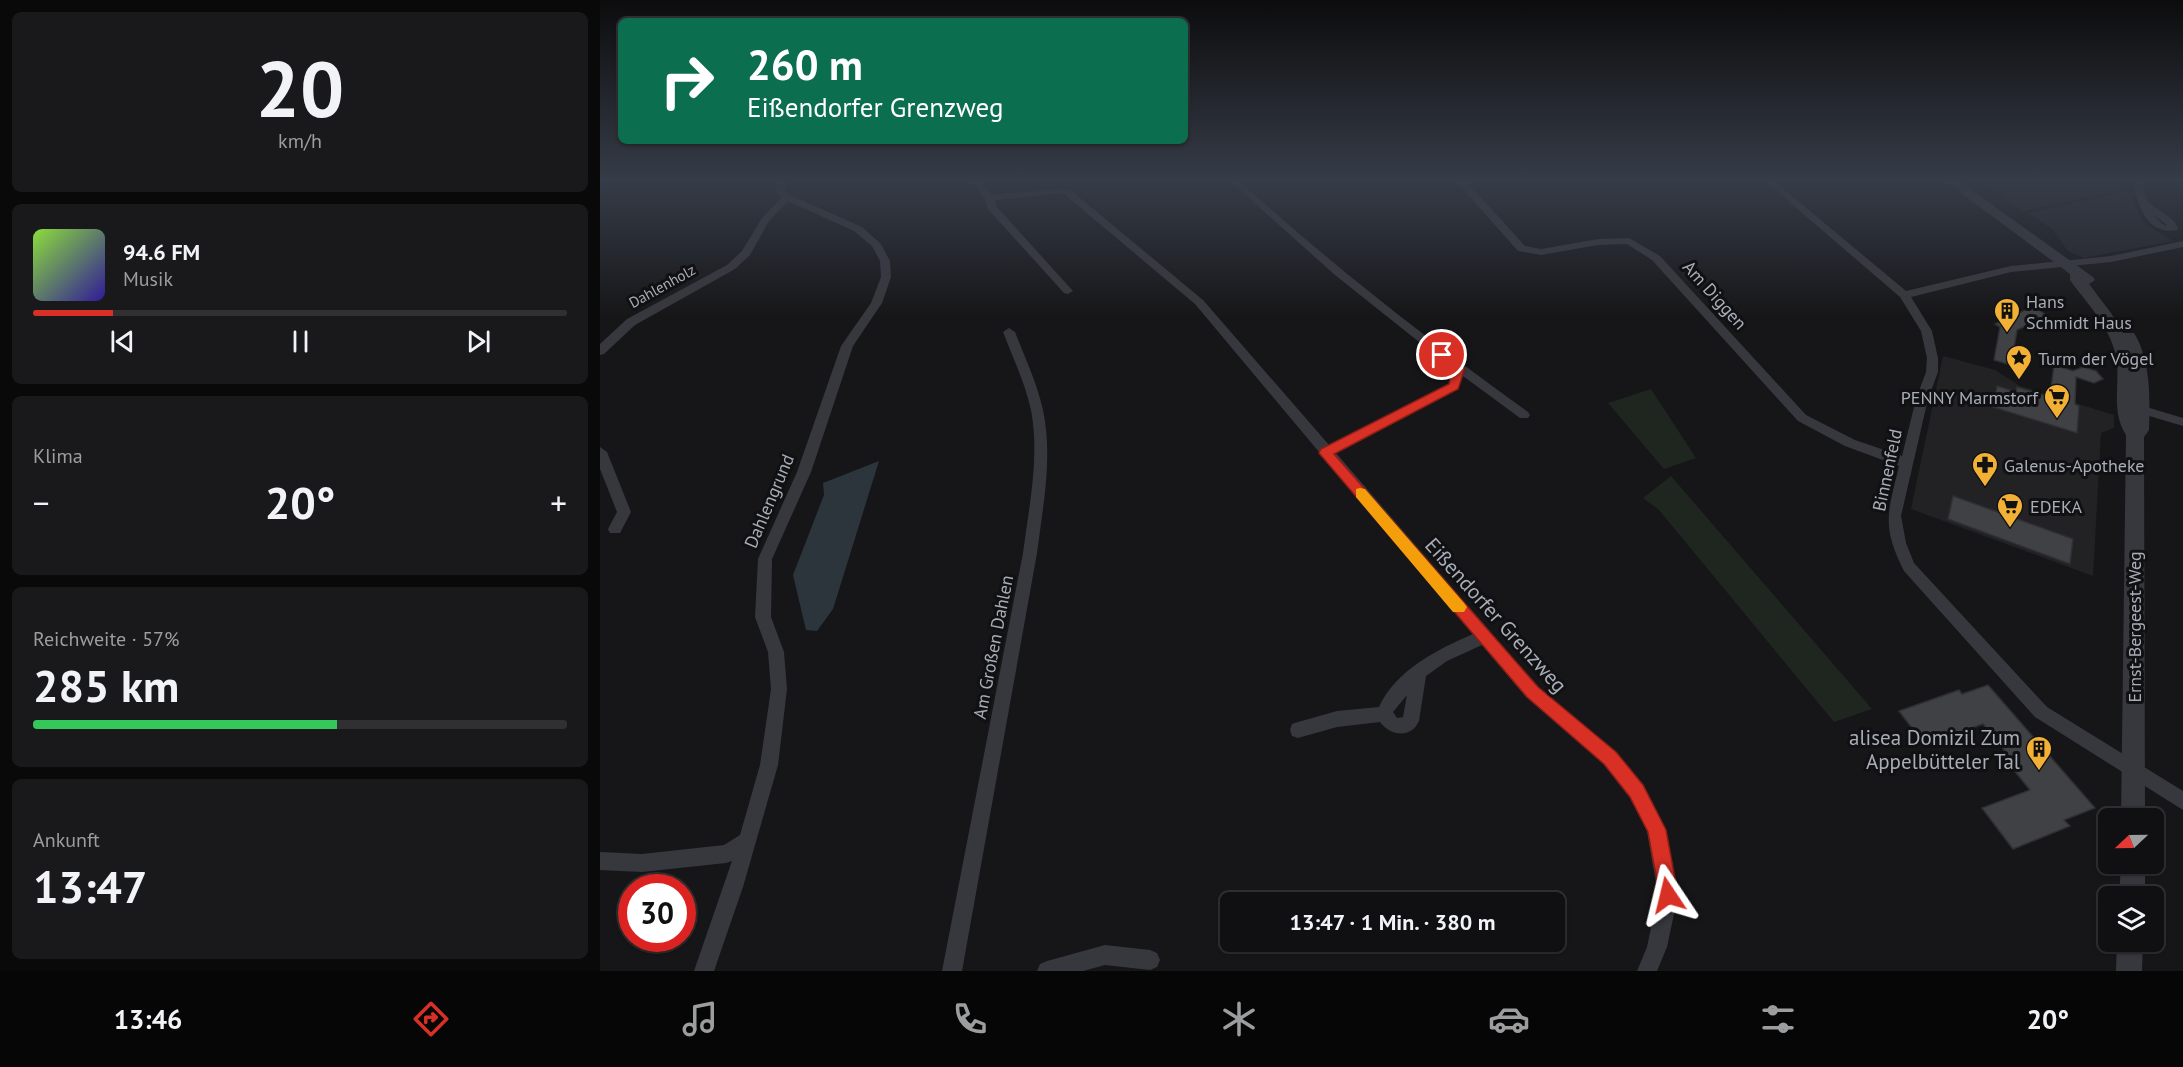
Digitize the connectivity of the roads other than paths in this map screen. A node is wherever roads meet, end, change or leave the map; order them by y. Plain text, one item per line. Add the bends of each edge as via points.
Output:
1 (761, 226) edge
2 (852, 226) edge
3 (1009, 226) edge
4 (1108, 226) edge
5 (1284, 226) edge
6 (1502, 226) edge
7 (1823, 226) edge
8 (2013, 226) edge
9 (2183, 244) edge
10 (2071, 269) junction
11 (1068, 291) dead end
12 (1904, 295) junction
13 (1009, 332) dead end
14 (600, 351) edge
15 (1459, 368) junction
16 (2134, 407) junction
17 (1524, 415) dead end
18 (2183, 422) edge
19 (600, 452) edge
20 (1325, 453) junction
21 (1905, 464) junction
22 (615, 530) dead end
23 (1484, 637) junction
24 (1418, 674) junction
25 (1384, 714) junction
26 (1298, 730) dead end
27 (2133, 771) junction
28 (2183, 801) edge
29 (2133, 808) edge
30 (746, 842) junction
31 (600, 861) edge
32 (2130, 952) edge
33 (1150, 960) dead end
34 (704, 971) edge
35 (952, 971) edge
36 (1047, 971) edge
37 (1647, 971) edge
38 (2129, 971) edge

1 - 14 street, Dahlenholz via 746,253 730,267 631,322
2 - 30 street, Dahlengrund via 876,244 885,261 886,277 876,303 847,346 804,472 765,559 763,617 776,652 779,689 769,765
3 - 11 street
4 - 20 street, Eißendorfer Grenzweg via 1199,303
5 - 15 street via 1323,262
6 - 21 street, Am Diggen via 1522,249 1541,252 1629,241 1656,258 1802,418 1850,443
7 - 12 street, Binnenfeld
8 - 10 street, Ernst-Bergeest-Weg
9 - 10 street
10 - 12 street via 2011,269
10 - 16 street, Ernst-Bergeest-Weg via 2110,323 2121,346
12 - 21 street, Binnenfeld via 1928,328 1933,347 1929,388 1922,399
13 - 35 street, Am Großen Dahlen via 1030,386 1039,424 1038,486 1030,553
15 - 17 street
15 - 20 street via 1454,386
16 - 18 street
16 - 27 street, Ernst-Bergeest-Weg via 2127,426 2135,434
19 - 22 street via 624,512
20 - 23 street, Eißendorfer Grenzweg
21 - 27 street, Binnenfeld via 1894,532 1909,567 2030,703 2051,721
23 - 24 street via 1437,659
23 - 37 street, Eißendorfer Grenzweg via 1532,692 1610,758 1637,791 1656,830 1668,895 1657,948
24 - 25 street via 1386,706
24 - 25 street via 1411,721 1397,727
25 - 26 street via 1337,719
27 - 28 street, Binnenfeld
27 - 29 street, Ernst-Bergeest-Weg
30 - 31 street via 726,854 642,863
30 - 34 street, Dahlengrund
32 - 38 street
33 - 36 street via 1105,955

